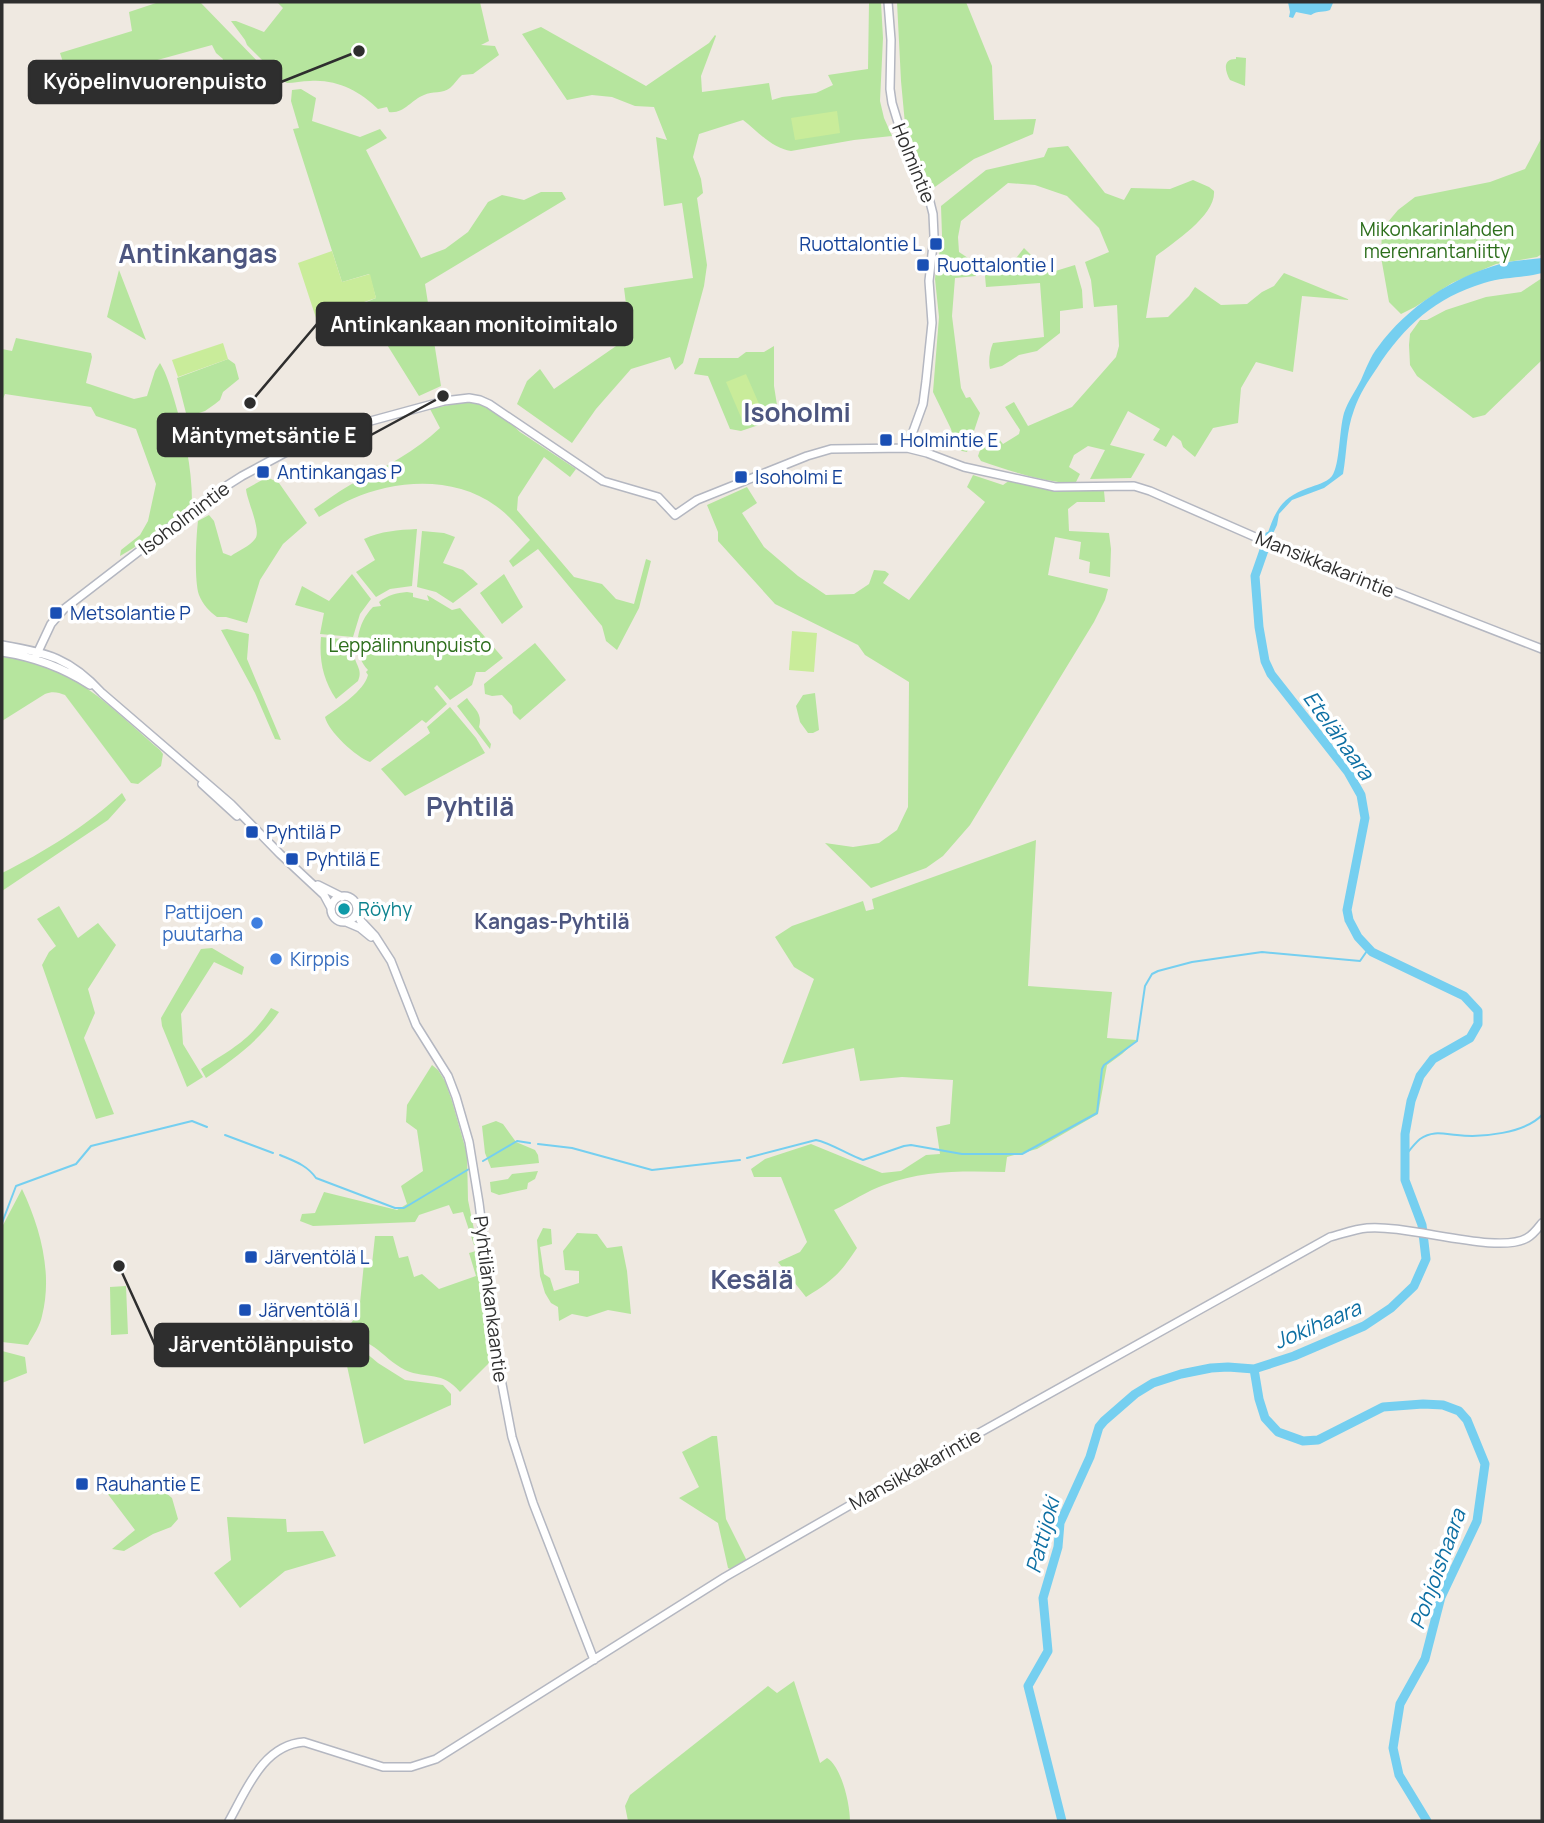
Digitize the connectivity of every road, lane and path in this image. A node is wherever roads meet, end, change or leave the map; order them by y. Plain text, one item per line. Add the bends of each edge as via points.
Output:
1 (888, 2) edge
2 (907, 448) junction
3 (675, 515) joint
4 (2, 645) edge
5 (1542, 649) edge
6 (2, 652) edge
7 (39, 656) junction
8 (306, 878) junction
9 (342, 897) junction
10 (331, 908) junction
11 (356, 912) junction
12 (346, 922) junction
13 (380, 944) junction
14 (1542, 1223) edge
15 (594, 1660) junction
16 (229, 1821) edge

1 - 2 street, Holmintie via 892,103 901,136 929,198 934,236 926,381
2 - 3 street, Mansikkakarintie via 831,449 696,500
2 - 5 street, Mansikkakarintie via 964,467 1055,486 1134,486 1150,491 1270,544
3 - 7 street, Isoholmintie via 658,497 603,481 489,404 454,399 313,439 242,476 64,609 48,630
4 - 7 street
6 - 7 street
7 - 8 street via 75,667
8 - 9 street
8 - 10 street
9 - 10 street
9 - 11 street via 354,901
10 - 12 street via 335,919
11 - 12 street
11 - 13 street, Pyhtilänkankaantie
12 - 13 street, Pyhtilänkankaantie
13 - 15 street, Pyhtilänkankaantie via 460,1109 479,1203 512,1437
14 - 15 street, Mansikkakarintie via 1529,1237 1508,1244 1367,1228 1330,1237 736,1571
15 - 16 street, Mansikkakarintie via 423,1764 383,1768 304,1742 284,1746 256,1774

